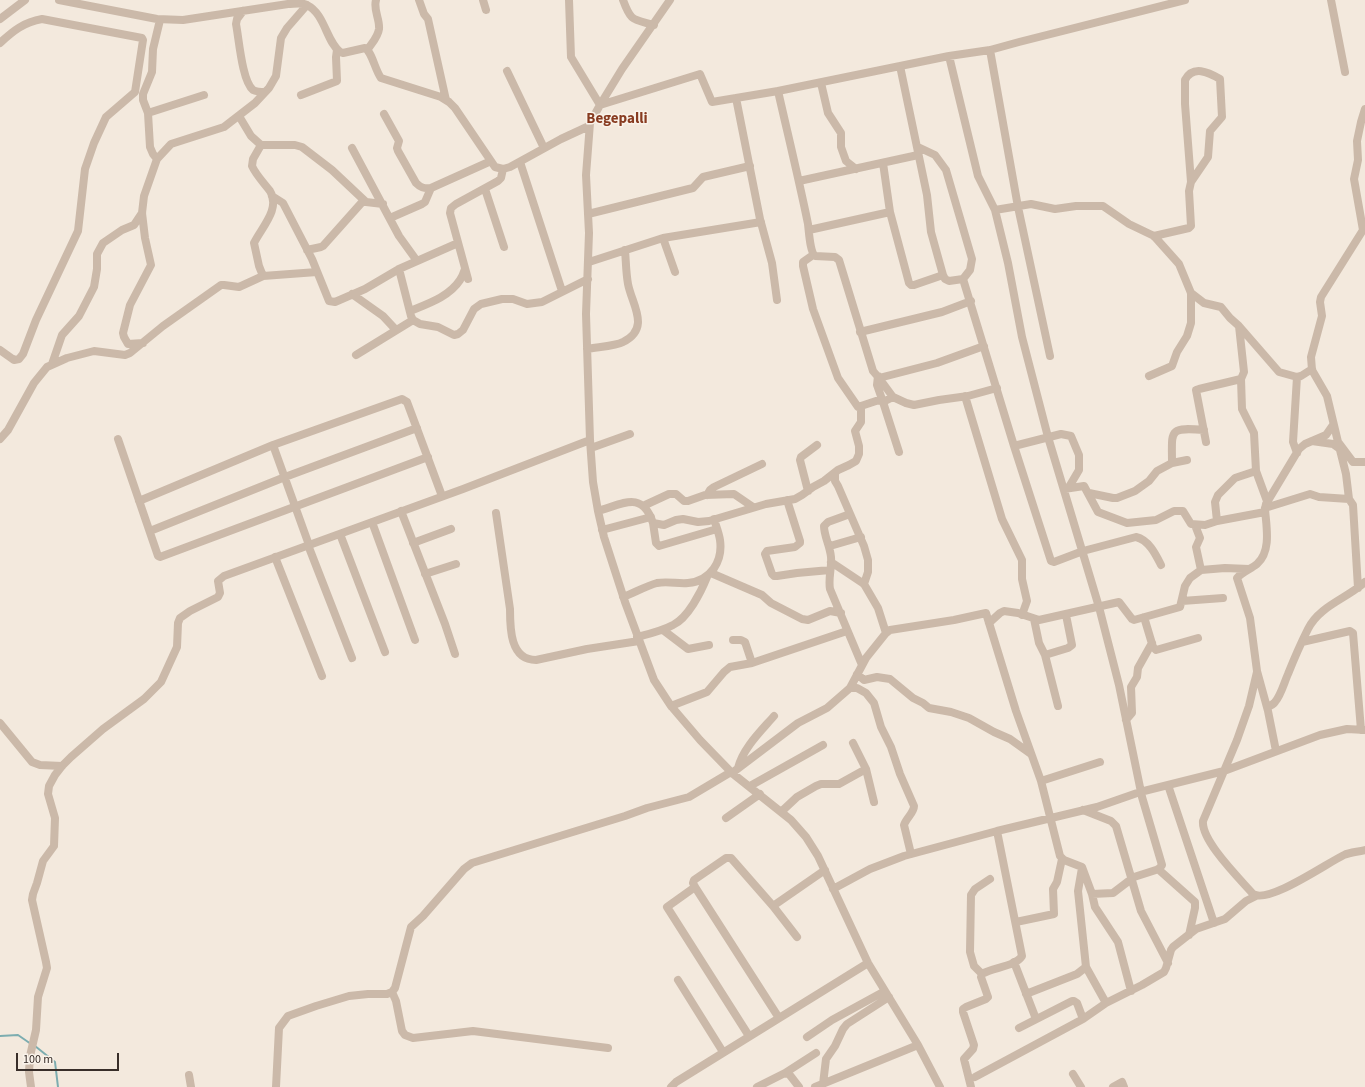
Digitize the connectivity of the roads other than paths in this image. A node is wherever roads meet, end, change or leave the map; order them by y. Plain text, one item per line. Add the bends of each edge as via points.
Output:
1 (25, 0) edge
2 (59, 0) edge
3 (376, 0) edge
4 (419, 0) edge
5 (483, 0) edge
6 (569, 0) edge
7 (623, 0) edge
8 (670, 0) edge
9 (1185, 0) edge
10 (1331, 0) edge
11 (305, 3) edge
12 (486, 10) dead end
13 (243, 11) junction
14 (0, 19) edge
15 (160, 20) junction
16 (654, 25) junction
17 (0, 43) edge
18 (368, 49) junction
19 (338, 50) junction
20 (990, 50) junction
21 (949, 56) junction
22 (900, 66) junction
23 (507, 72) dead end
24 (1345, 72) dead end
25 (820, 83) junction
26 (778, 91) junction
27 (265, 92) junction
28 (204, 95) dead end
29 (301, 95) dead end
30 (736, 98) junction
31 (446, 100) junction
32 (600, 105) junction
33 (1365, 109) edge
34 (148, 113) junction
35 (384, 114) dead end
36 (239, 116) junction
37 (589, 126) junction
38 (261, 145) junction
39 (352, 148) dead end
40 (544, 148) junction
41 (918, 151) junction
42 (157, 159) junction
43 (491, 161) junction
44 (520, 162) junction
45 (883, 163) junction
46 (750, 166) junction
47 (503, 169) junction
48 (856, 169) junction
49 (799, 181) junction
50 (1191, 182) junction
51 (431, 188) junction
52 (485, 189) junction
53 (272, 196) junction
54 (364, 200) junction
55 (382, 204) junction
56 (1018, 207) junction
57 (995, 210) junction
58 (890, 212) junction
59 (142, 213) junction
60 (588, 214) junction
61 (390, 218) junction
62 (761, 222) junction
63 (809, 230) junction
64 (1154, 236) junction
65 (664, 238) junction
66 (458, 243) junction
67 (504, 247) dead end
68 (307, 250) junction
69 (625, 250) junction
70 (813, 255) junction
71 (417, 261) junction
72 (589, 262) junction
73 (399, 269) junction
74 (465, 269) junction
75 (317, 272) junction
76 (675, 272) dead end
77 (943, 275) junction
78 (263, 276) junction
79 (588, 279) junction
80 (964, 279) junction
81 (468, 280) dead end
82 (562, 291) junction
83 (1192, 293) junction
84 (352, 294) junction
85 (777, 300) dead end
86 (970, 301) junction
87 (410, 311) junction
88 (413, 320) junction
89 (1239, 326) junction
90 (396, 330) junction
91 (860, 332) junction
92 (142, 343) junction
93 (984, 346) junction
94 (587, 349) junction
95 (0, 350) edge
96 (356, 355) dead end
97 (1050, 356) dead end
98 (52, 364) junction
99 (1312, 369) junction
100 (1149, 376) dead end
101 (878, 377) junction
102 (1297, 377) junction
103 (1241, 380) junction
104 (997, 388) junction
105 (965, 396) junction
106 (893, 397) junction
107 (884, 402) junction
108 (861, 407) junction
109 (1333, 425) junction
110 (417, 428) junction
111 (1204, 430) junction
112 (630, 434) dead end
113 (1048, 437) junction
114 (0, 439) edge
115 (118, 440) dead end
116 (1311, 441) junction
117 (1206, 442) dead end
118 (590, 444) junction
119 (273, 445) junction
120 (817, 445) dead end
121 (1014, 446) junction
122 (1340, 448) junction
123 (899, 452) dead end
124 (1297, 453) junction
125 (428, 457) junction
126 (1187, 460) dead end
127 (1365, 462) edge
128 (1172, 463) junction
129 (762, 464) dead end
130 (1256, 471) junction
131 (835, 474) junction
132 (285, 477) junction
133 (1066, 488) junction
134 (808, 491) junction
135 (1089, 493) junction
136 (707, 495) junction
137 (442, 496) junction
138 (1348, 499) junction
139 (788, 500) junction
140 (139, 501) junction
141 (643, 506) junction
142 (753, 507) junction
143 (1266, 507) junction
144 (296, 508) junction
145 (401, 511) junction
146 (598, 511) junction
147 (496, 513) dead end
148 (850, 514) junction
149 (714, 519) junction
150 (652, 520) junction
151 (1217, 521) junction
152 (372, 522) junction
153 (1195, 525) junction
154 (451, 529) dead end
155 (717, 529) junction
156 (602, 530) junction
157 (150, 531) junction
158 (340, 534) junction
159 (861, 537) junction
160 (414, 543) junction
161 (308, 545) junction
162 (830, 546) junction
163 (1083, 552) junction
164 (275, 557) junction
165 (456, 564) dead end
166 (1162, 565) dead end
167 (831, 566) junction
168 (1249, 569) junction
169 (1201, 570) junction
170 (425, 574) junction
171 (709, 575) junction
172 (1365, 582) edge
173 (864, 584) junction
174 (1358, 588) junction
175 (623, 597) junction
176 (1223, 598) dead end
177 (1182, 601) junction
178 (1099, 607) junction
179 (841, 613) junction
180 (1022, 615) junction
181 (1066, 615) junction
182 (1144, 617) junction
183 (1034, 619) junction
184 (988, 623) junction
185 (663, 630) junction
186 (847, 631) junction
187 (886, 633) junction
188 (1198, 638) dead end
189 (638, 639) junction
190 (415, 640) dead end
191 (733, 640) dead end
192 (1302, 642) junction
193 (1152, 644) junction
194 (709, 645) dead end
195 (384, 652) dead end
196 (455, 654) dead end
197 (1045, 655) junction
198 (352, 658) dead end
199 (752, 662) junction
200 (862, 665) junction
201 (1257, 672) junction
202 (857, 674) junction
203 (322, 676) dead end
204 (864, 680) junction
205 (850, 688) junction
206 (866, 692) junction
207 (671, 706) junction
208 (1058, 706) dead end
209 (1267, 707) junction
210 (774, 716) dead end
211 (1126, 720) junction
212 (0, 723) edge
213 (1363, 730) edge
214 (853, 743) dead end
215 (823, 745) dead end
216 (1276, 751) junction
217 (1031, 754) junction
218 (1100, 762) dead end
219 (62, 766) junction
220 (866, 769) junction
221 (734, 771) junction
222 (1224, 771) junction
223 (1041, 781) junction
224 (1168, 785) junction
225 (750, 786) junction
226 (1140, 792) junction
227 (760, 794) junction
228 (874, 802) dead end
229 (1083, 810) junction
230 (781, 812) junction
231 (726, 818) dead end
232 (1050, 818) junction
233 (997, 831) junction
234 (1365, 850) edge
235 (911, 854) junction
236 (1062, 859) junction
237 (1082, 867) junction
238 (1158, 869) junction
239 (825, 870) junction
240 (990, 878) dead end
241 (1132, 879) junction
242 (695, 887) junction
243 (834, 889) junction
244 (1092, 894) junction
245 (1256, 896) junction
246 (773, 906) junction
247 (1016, 922) junction
248 (1214, 923) junction
249 (1189, 935) junction
250 (797, 937) dead end
251 (1014, 962) junction
252 (868, 963) junction
253 (1168, 963) junction
254 (1086, 968) junction
255 (982, 974) junction
256 (678, 980) dead end
257 (1131, 991) junction
258 (392, 992) junction
259 (887, 994) junction
260 (1026, 994) junction
261 (1106, 1003) junction
262 (779, 1018) junction
263 (1036, 1019) junction
264 (1083, 1020) junction
265 (1019, 1028) dead end
266 (749, 1036) junction
267 (807, 1037) dead end
268 (918, 1045) junction
269 (608, 1048) dead end
270 (723, 1052) junction
271 (816, 1053) dead end
272 (824, 1069) junction
273 (785, 1073) junction
274 (1073, 1074) dead end
275 (188, 1075) dead end
276 (838, 1078) junction
277 (975, 1078) dead end
278 (818, 1086) edge
279 (31, 1087) edge
280 (191, 1087) edge
281 (276, 1087) edge
282 (671, 1087) edge
283 (756, 1087) edge
284 (799, 1087) edge
285 (940, 1087) edge
286 (971, 1087) edge
287 (1081, 1087) edge
288 (1113, 1087) edge
289 (1124, 1087) edge

1 - 14 street
2 - 15 street
3 - 18 street via 379,27
4 - 31 street via 428,19
5 - 12 street
6 - 32 street via 571,56
7 - 16 street via 631,17
8 - 16 street
9 - 20 street
10 - 24 street
11 - 13 street
11 - 19 street via 324,25
11 - 27 street via 281,38 276,76
13 - 15 street via 183,20
13 - 27 street via 236,24 245,78 253,89
15 - 34 street via 153,48 152,72 143,94
16 - 32 street
17 - 95 street via 19,27 42,20 143,40 135,92 106,117 94,143 85,169 78,231 36,320 23,354 14,360
18 - 19 street via 343,53
18 - 31 street via 381,78
19 - 29 street via 337,82
20 - 21 street
20 - 56 street
21 - 22 street
21 - 57 street via 978,176
22 - 25 street
22 - 41 street
23 - 40 street
25 - 26 street
25 - 48 street via 828,113 841,133 841,147 846,161
26 - 30 street
26 - 49 street
27 - 36 street
28 - 34 street
30 - 32 street via 712,102 700,74
30 - 46 street
31 - 43 street via 455,108
32 - 37 street
33 - 99 street via 1357,141 1358,160 1354,179 1363,230 1321,297 1322,316 1311,358
34 - 42 street via 150,147
35 - 51 street via 399,141 398,151 416,184 426,189
36 - 38 street
36 - 42 street via 224,127 171,144
37 - 40 street
37 - 60 street via 586,175
38 - 53 street via 252,166
38 - 54 street via 302,147 332,170
39 - 55 street
40 - 44 street
41 - 45 street
41 - 77 street via 928,197 931,232
41 - 80 street via 935,155 946,173 972,259 970,270
42 - 59 street via 144,196
43 - 47 street via 495,167
43 - 51 street
44 - 47 street
44 - 82 street
45 - 48 street
45 - 58 street
46 - 60 street via 702,177 693,188
46 - 62 street
47 - 52 street via 501,178
48 - 49 street
49 - 63 street
50 - 50 street via 1185,80 1194,71 1200,70 1220,79 1222,116 1210,131 1208,157
50 - 64 street via 1191,226
51 - 61 street via 425,202
52 - 66 street via 451,208
52 - 67 street
53 - 68 street via 283,203
53 - 78 street via 268,220 254,243
54 - 55 street
54 - 68 street via 321,248
55 - 61 street
56 - 57 street
56 - 64 street via 1031,204 1055,209 1103,206 1129,224
56 - 97 street
57 - 113 street via 1022,337
58 - 63 street
58 - 77 street via 910,284 914,285
59 - 92 street via 151,265 130,305 123,333 128,344
59 - 98 street via 134,225 103,243 97,254 95,286 79,316 62,335
60 - 72 street
61 - 71 street
62 - 65 street
62 - 85 street via 772,263
63 - 70 street
64 - 83 street via 1179,264
65 - 69 street
65 - 76 street
66 - 71 street
66 - 74 street
68 - 75 street
69 - 72 street
69 - 94 street via 628,285 639,320 636,330 623,342
70 - 91 street via 835,257 839,260
70 - 108 street via 803,264 813,309 839,380 857,406
71 - 73 street
72 - 79 street
73 - 84 street
73 - 87 street
74 - 81 street
74 - 87 street via 451,290 435,301
75 - 78 street
75 - 84 street via 329,301 334,302
77 - 80 street via 948,281
78 - 92 street via 242,287 221,285
79 - 82 street
79 - 94 street
80 - 86 street
82 - 88 street via 534,304 513,298 481,304 474,309 463,330 454,335
83 - 89 street via 1204,304 1222,307
83 - 100 street via 1191,323 1187,336 1176,352 1173,365
84 - 90 street via 383,316
86 - 91 street via 942,312
86 - 93 street
87 - 88 street
88 - 90 street
89 - 102 street via 1278,371
89 - 103 street via 1244,372
90 - 96 street
91 - 101 street via 871,369
92 - 98 street via 128,354 94,351
93 - 101 street via 937,363
93 - 104 street
94 - 118 street
98 - 114 street via 45,368 36,380 8,430
99 - 102 street
99 - 109 street via 1327,396
101 - 106 street
101 - 107 street via 877,385
102 - 124 street via 1293,442
103 - 111 street via 1196,390
103 - 130 street via 1242,409 1254,433
104 - 105 street
104 - 121 street
105 - 106 street via 916,405
105 - 180 street via 1002,520 1022,560 1022,579 1027,601
106 - 107 street
107 - 108 street via 879,400
107 - 123 street
108 - 131 street via 861,422 855,431 860,446 859,454 856,461
109 - 116 street via 1326,435
109 - 122 street
110 - 119 street via 407,402 402,398
110 - 125 street
110 - 132 street
111 - 117 street
111 - 128 street via 1183,428 1174,432
112 - 118 street
113 - 121 street
113 - 133 street
113 - 133 street via 1070,435 1079,457 1079,470
115 - 140 street
116 - 122 street
116 - 124 street via 1303,445
118 - 137 street
118 - 146 street
119 - 132 street
119 - 140 street
120 - 134 street via 800,460
121 - 163 street via 1051,561
122 - 127 street via 1353,462
122 - 138 street via 1346,473
124 - 143 street
125 - 137 street
125 - 144 street
126 - 128 street
128 - 135 street via 1157,471 1134,492 1114,498
129 - 136 street via 714,487
130 - 143 street
130 - 151 street via 1234,478 1218,495 1215,502
131 - 134 street
131 - 148 street via 835,481
132 - 144 street
132 - 157 street
133 - 135 street via 1083,485
133 - 163 street
134 - 139 street
135 - 153 street via 1098,512 1124,523 1156,520 1175,510 1183,511 1189,523
136 - 141 street via 684,501 676,494 669,494
136 - 142 street via 734,494
137 - 145 street
138 - 143 street via 1310,494
138 - 174 street via 1352,505
139 - 142 street
139 - 167 street via 800,543 795,547 767,551 765,554 772,574 777,576
140 - 157 street
141 - 146 street via 632,502
141 - 150 street
142 - 149 street
143 - 151 street
143 - 168 street via 1267,544 1260,560
144 - 157 street via 162,557 158,556
144 - 161 street
145 - 152 street
145 - 160 street
146 - 156 street
147 - 189 street via 510,608 512,641 525,658 536,660
148 - 159 street
148 - 162 street via 825,524 824,531
149 - 150 street via 698,522 683,519 664,524
149 - 155 street
150 - 155 street via 656,543 659,546
150 - 156 street
151 - 153 street
152 - 158 street
152 - 190 street
153 - 169 street via 1200,538 1196,547
154 - 160 street
155 - 171 street via 720,540 719,553 717,564
156 - 175 street
158 - 161 street
158 - 195 street
159 - 162 street
159 - 173 street via 868,560
160 - 170 street
161 - 164 street
161 - 198 street
162 - 167 street
163 - 166 street via 1138,538 1153,550
163 - 178 street
164 - 203 street
164 - 219 street via 224,576 218,581 218,597 180,618 177,647 161,682
165 - 170 street
167 - 173 street
167 - 179 street via 830,589
168 - 169 street
168 - 201 street via 1237,578 1252,627
169 - 177 street via 1189,580
170 - 196 street
171 - 175 street via 689,583 657,584
171 - 179 street via 762,595 769,602 802,619 808,620 830,611
171 - 185 street via 682,620
172 - 174 street
173 - 187 street via 878,608
174 - 192 street via 1317,617
175 - 189 street
176 - 177 street
177 - 182 street via 1180,607
178 - 181 street
178 - 182 street via 1119,602 1132,619
178 - 211 street
179 - 186 street
180 - 183 street
180 - 184 street via 1002,612
181 - 183 street
181 - 197 street via 1072,645
182 - 193 street
183 - 197 street via 1039,644
184 - 187 street via 986,613 898,628
184 - 217 street
185 - 189 street
185 - 194 street via 688,649
186 - 199 street
186 - 200 street
187 - 200 street
188 - 193 street via 1158,650
189 - 207 street via 654,680
191 - 199 street via 745,642
192 - 209 street via 1278,698
192 - 213 street via 1350,631 1353,633
193 - 211 street via 1138,668 1137,677 1131,687 1132,713
197 - 208 street
199 - 207 street via 730,667 708,692
200 - 202 street
201 - 209 street
201 - 222 street via 1249,706
202 - 204 street
202 - 205 street
204 - 206 street
204 - 217 street via 877,677 890,679 929,708 969,718 1010,739
205 - 206 street
205 - 221 street via 827,708 798,722
206 - 235 street via 874,703 881,727 892,746 900,774 914,806 904,825
207 - 221 street via 700,740
209 - 216 street
210 - 221 street via 756,737
211 - 226 street
212 - 219 street via 32,762
213 - 216 street via 1345,729 1320,735
214 - 220 street
215 - 225 street
216 - 222 street
217 - 223 street
218 - 223 street
219 - 279 street via 49,786 48,794 55,818 54,846 43,861 32,900 47,968 38,997 36,1030 30,1056
220 - 228 street
220 - 230 street via 839,784 816,786 797,797
221 - 225 street
221 - 258 street via 688,797 472,863 411,927
222 - 224 street
222 - 245 street via 1203,821 1204,830 1224,860
223 - 232 street
224 - 226 street
224 - 248 street
225 - 227 street
226 - 229 street
226 - 238 street via 1161,862
227 - 230 street
227 - 231 street
229 - 232 street
229 - 241 street via 1116,826
230 - 239 street via 806,837
232 - 233 street
232 - 236 street
233 - 235 street
233 - 247 street
234 - 245 street via 1343,856 1283,889
235 - 243 street via 870,869
236 - 237 street
236 - 247 street via 1053,890 1054,914
237 - 244 street
237 - 254 street via 1078,891
238 - 241 street
238 - 249 street via 1195,902
239 - 243 street
239 - 246 street
240 - 255 street via 975,889 971,897 970,952 974,966
241 - 244 street via 1113,893
241 - 253 street via 1142,914
242 - 246 street via 694,880 729,857
242 - 262 street
242 - 266 street via 667,907
243 - 252 street
244 - 257 street via 1095,907 1118,942
245 - 248 street via 1225,919
246 - 250 street
247 - 251 street via 1022,952 1020,960
248 - 249 street via 1196,929
249 - 253 street via 1172,949
251 - 255 street
251 - 260 street
252 - 259 street
252 - 262 street
253 - 257 street via 1164,972
254 - 260 street
254 - 261 street
255 - 286 street via 988,997 963,1009 974,1046 964,1059
256 - 270 street
257 - 261 street
258 - 269 street via 402,1031 408,1037 473,1032
258 - 281 street via 349,996 288,1016 279,1028
259 - 267 street via 832,1020
259 - 268 street
259 - 272 street via 847,1024 826,1059
260 - 263 street
261 - 264 street
262 - 266 street
263 - 264 street via 1072,1001 1077,1004
263 - 265 street
264 - 277 street
266 - 270 street
268 - 276 street
268 - 285 street
270 - 282 street
271 - 273 street
272 - 276 street
272 - 278 street via 825,1076
273 - 283 street
273 - 284 street via 790,1074
274 - 287 street
275 - 280 street
276 - 278 street
288 - 289 street via 1122,1082

